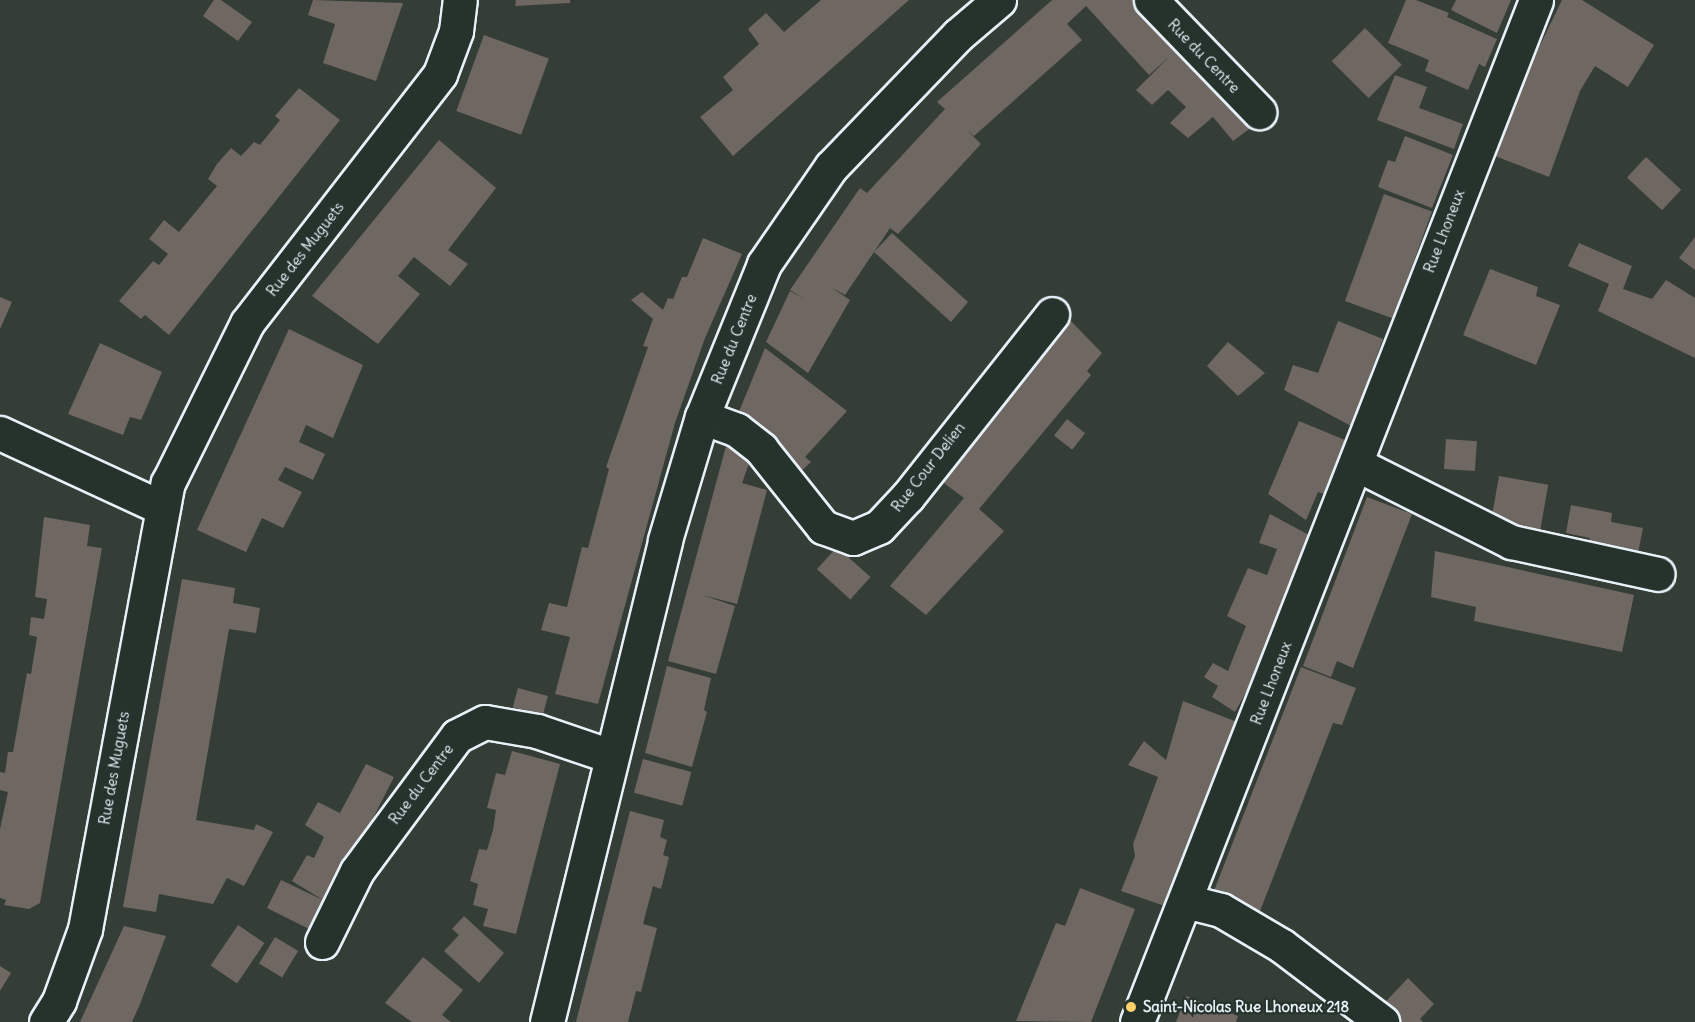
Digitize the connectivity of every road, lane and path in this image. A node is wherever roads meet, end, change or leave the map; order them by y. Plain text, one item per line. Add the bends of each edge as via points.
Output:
1 (460, 0) edge
2 (999, 0) edge
3 (1151, 0) edge
4 (1536, 0) edge
5 (1258, 112) dead end
6 (1052, 314) dead end
7 (702, 417) junction
8 (0, 433) edge
9 (1356, 464) junction
10 (162, 508) junction
11 (1658, 574) dead end
12 (611, 756) junction
13 (1185, 901) junction
14 (322, 942) dead end
15 (46, 1022) edge
16 (547, 1022) edge
17 (1137, 1022) edge
18 (1382, 1022) edge

1 - 10 street, Rue des Muguets via 456,31 440,74 247,323 168,483
2 - 7 street, Rue du Centre via 958,35 831,167 764,264
3 - 5 street, Rue du Centre
4 - 9 street, Rue Lhoneux
6 - 7 street, Rue Cour Delien via 908,496 879,527 853,538 823,527 761,449 737,430
7 - 12 street, Rue du Centre via 665,540
8 - 10 street
9 - 11 street via 1511,542
9 - 13 street, Rue Lhoneux
10 - 15 street, Rue des Muguets via 85,929 59,1000
12 - 14 street, Rue du Centre via 537,731 485,722 457,736 357,871
12 - 16 street, Rue du Centre
13 - 17 street, Rue Lhoneux
13 - 18 street via 1221,910 1282,946

